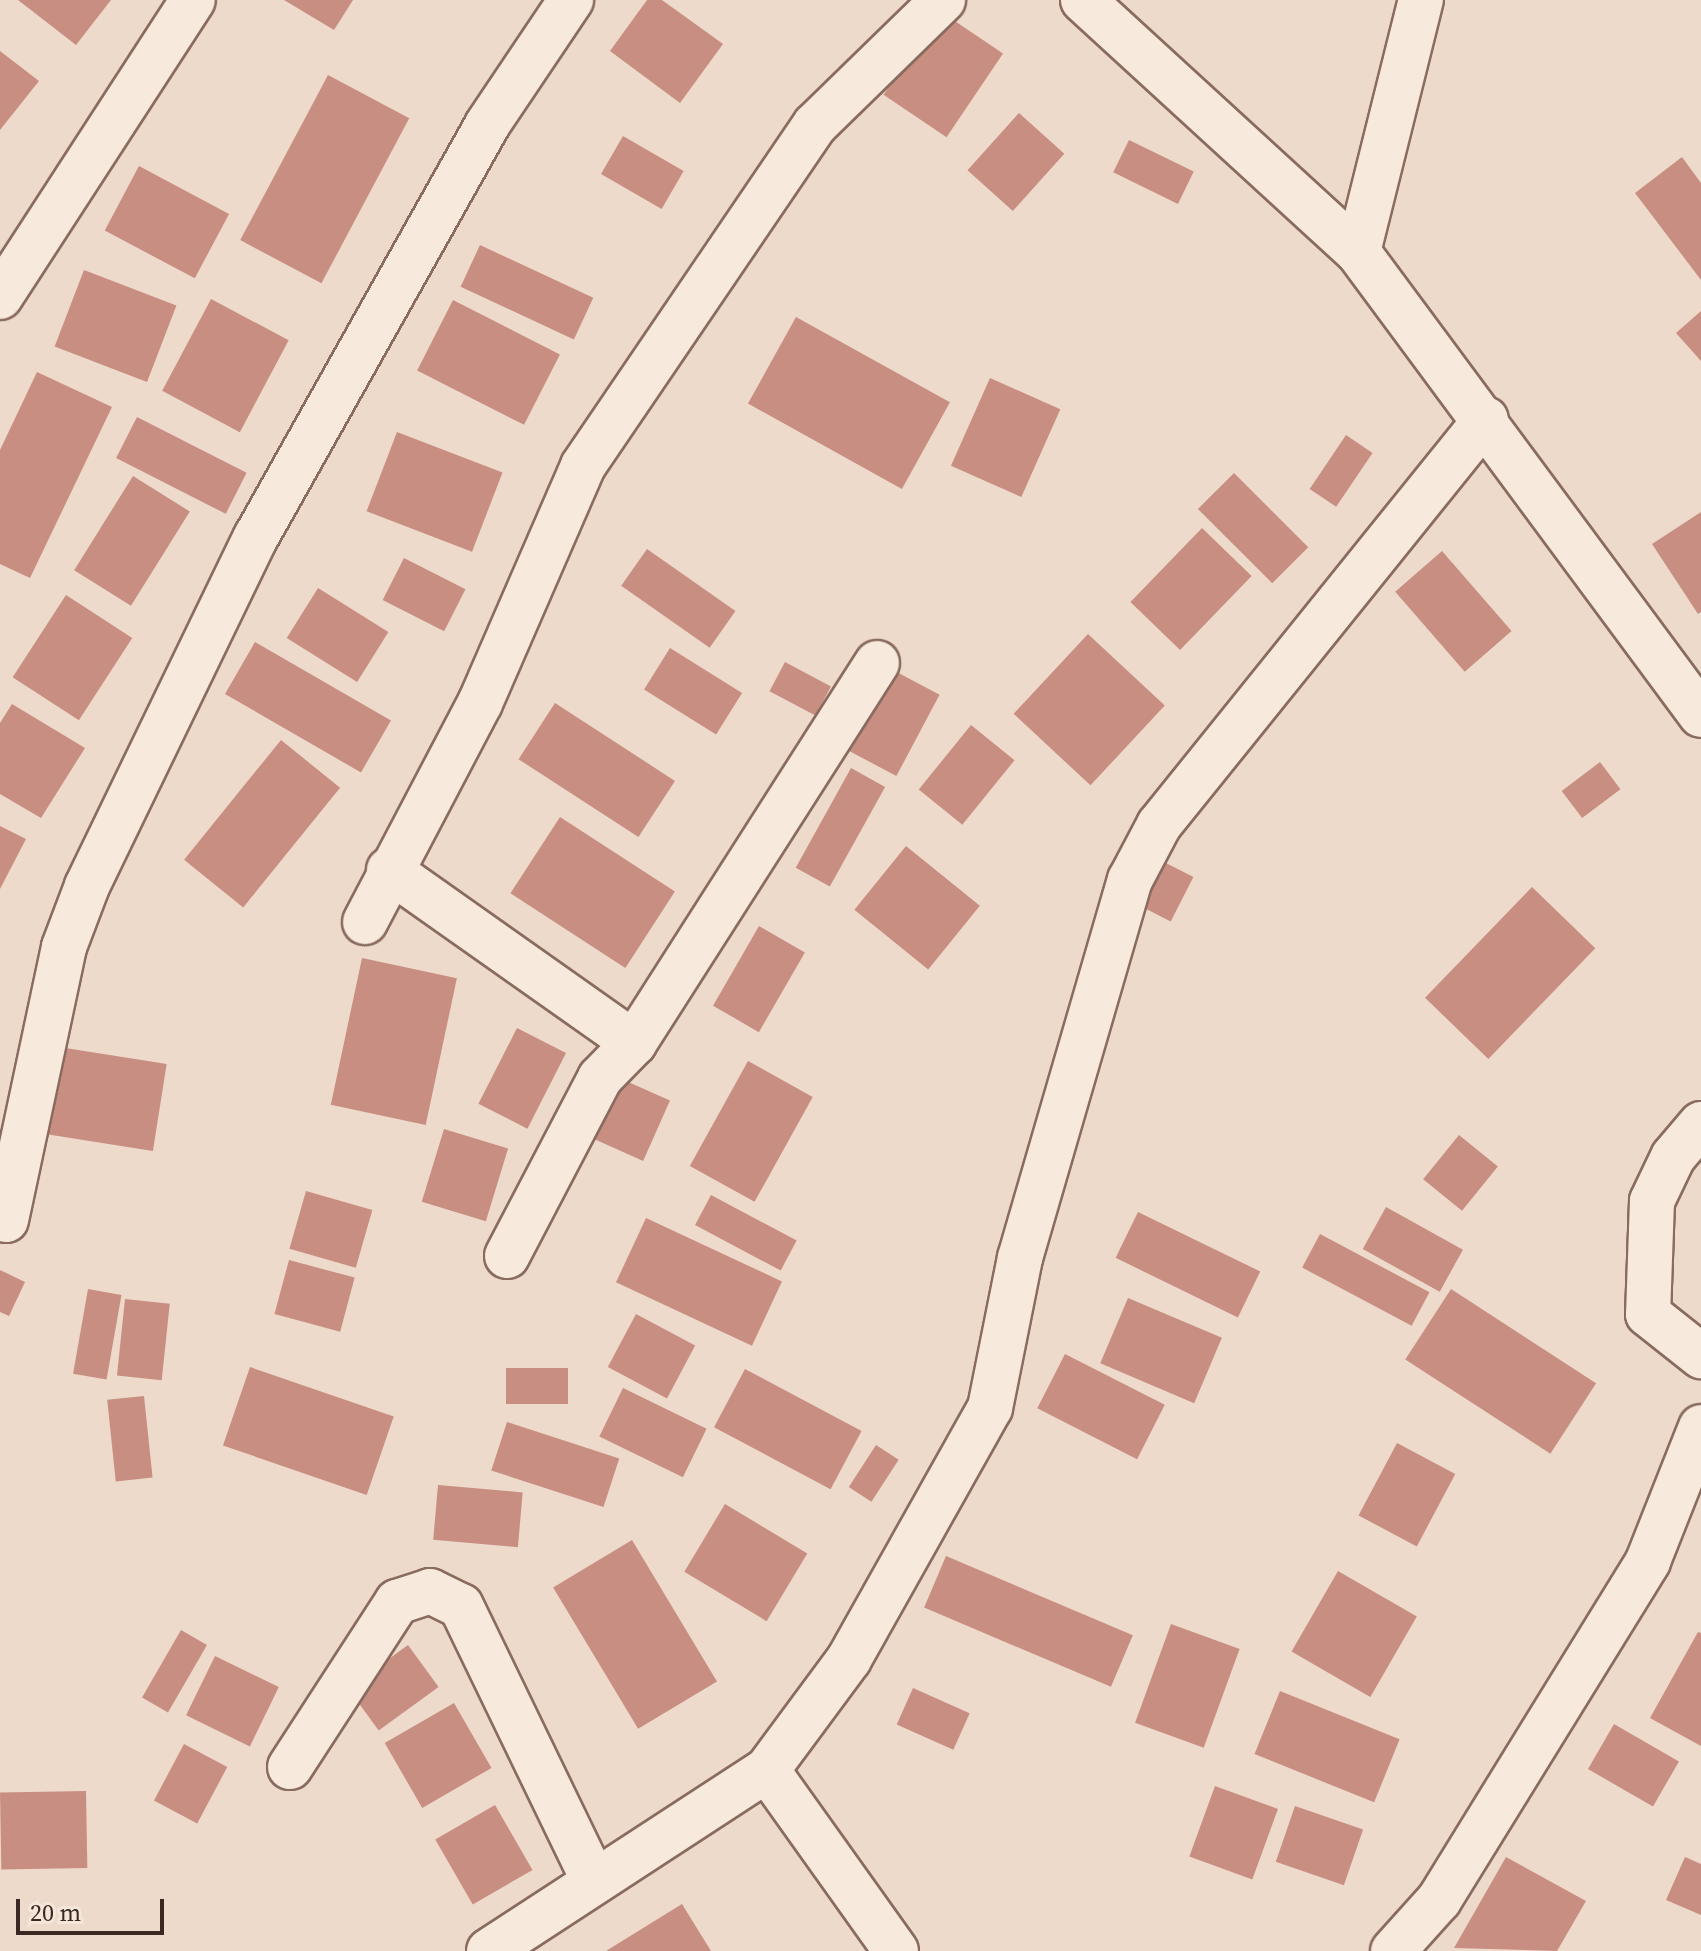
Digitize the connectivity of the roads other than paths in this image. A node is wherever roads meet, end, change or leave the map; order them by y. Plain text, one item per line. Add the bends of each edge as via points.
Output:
1 (193, 0) edge
2 (571, 0) edge
3 (943, 0) edge
4 (1083, 0) edge
5 (1421, 0) edge
6 (1358, 252) junction
7 (0, 297) edge
8 (1486, 419) junction
9 (877, 663) dead end
10 (1701, 715) edge
11 (389, 870) junction
12 (365, 922) dead end
13 (634, 1043) junction
14 (1701, 1124) edge
15 (6, 1220) dead end
16 (507, 1256) dead end
17 (1701, 1356) edge
18 (1701, 1427) edge
19 (290, 1767) dead end
20 (767, 1770) junction
21 (594, 1881) junction
22 (489, 1951) edge
23 (896, 1951) edge
24 (1393, 1951) edge

1 - 7 street via 132,85
2 - 15 street via 487,125 256,537 87,886 64,947
3 - 11 street via 815,125 583,466 480,703
4 - 6 street
5 - 6 street
6 - 8 street
8 - 10 street
8 - 20 street via 1176,804 1130,880 1020,1258 990,1408 849,1659
9 - 13 street
11 - 12 street
11 - 13 street
13 - 16 street via 600,1078
14 - 17 street via 1673,1157 1652,1201 1648,1314
18 - 24 street via 1648,1561 1439,1900
19 - 21 street via 397,1602 430,1591 461,1606
20 - 21 street
20 - 23 street
21 - 22 street

